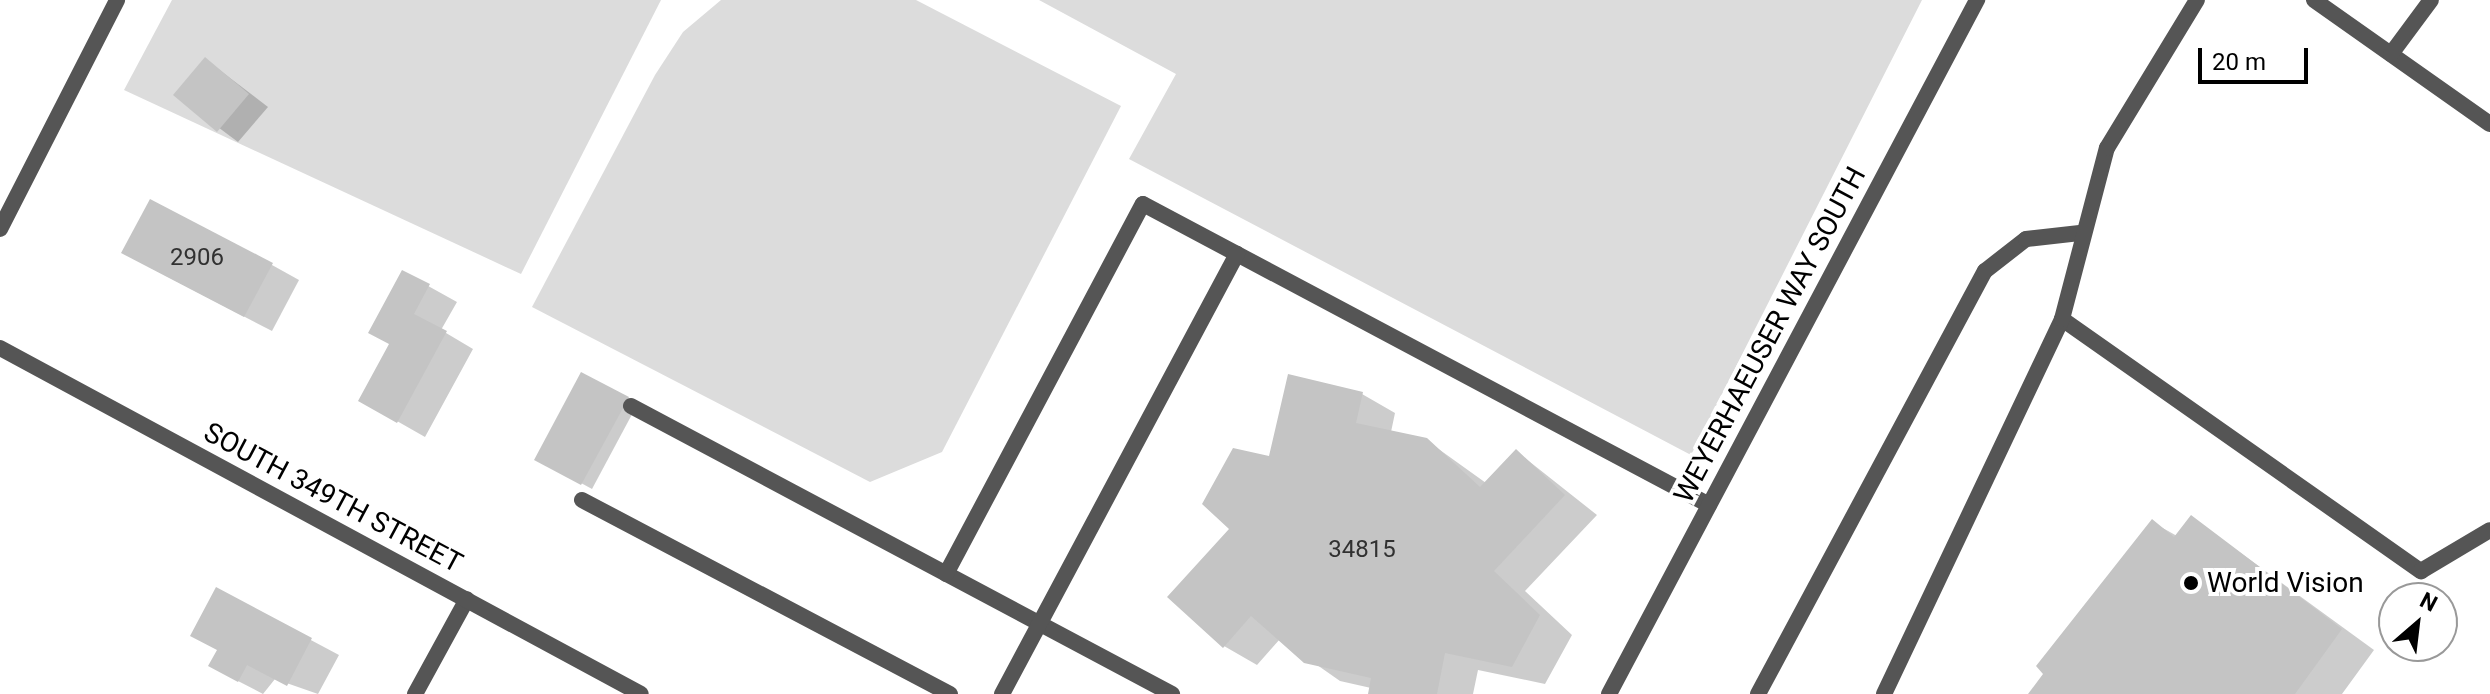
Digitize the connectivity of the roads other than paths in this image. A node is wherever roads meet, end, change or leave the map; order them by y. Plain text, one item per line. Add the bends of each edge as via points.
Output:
1 (117, 0) edge
2 (1977, 0) edge
3 (2197, 0) edge
4 (2314, 0) edge
5 (2431, 0) edge
6 (2391, 54) junction
7 (2490, 124) edge
8 (0, 229) edge
9 (2080, 233) junction
10 (1237, 254) junction
11 (2062, 319) junction
12 (0, 348) edge
13 (631, 406) dead end
14 (582, 500) dead end
15 (1709, 505) junction
16 (2490, 530) edge
17 (946, 574) junction
18 (467, 599) junction
19 (1040, 624) junction
20 (415, 694) edge
21 (641, 694) edge
22 (950, 694) edge
23 (1002, 694) edge
24 (1172, 694) edge
25 (1609, 694) edge
26 (1758, 694) edge
27 (1884, 694) edge

1 - 8 street
2 - 15 street, WEYERHAEUSER WAY SOUTH
3 - 9 street via 2127,107
4 - 6 street
5 - 6 street
6 - 7 street
9 - 11 street
9 - 26 street via 2026,239 1985,271
10 - 15 street
10 - 17 street via 1143,204
10 - 19 street
11 - 16 street via 2421,571
11 - 27 street
12 - 18 street, SOUTH 349TH STREET
13 - 17 street
14 - 22 street
15 - 25 street, WEYERHAEUSER WAY SOUTH
17 - 19 street
18 - 20 street
18 - 21 street, SOUTH 349TH STREET
19 - 23 street
19 - 24 street

